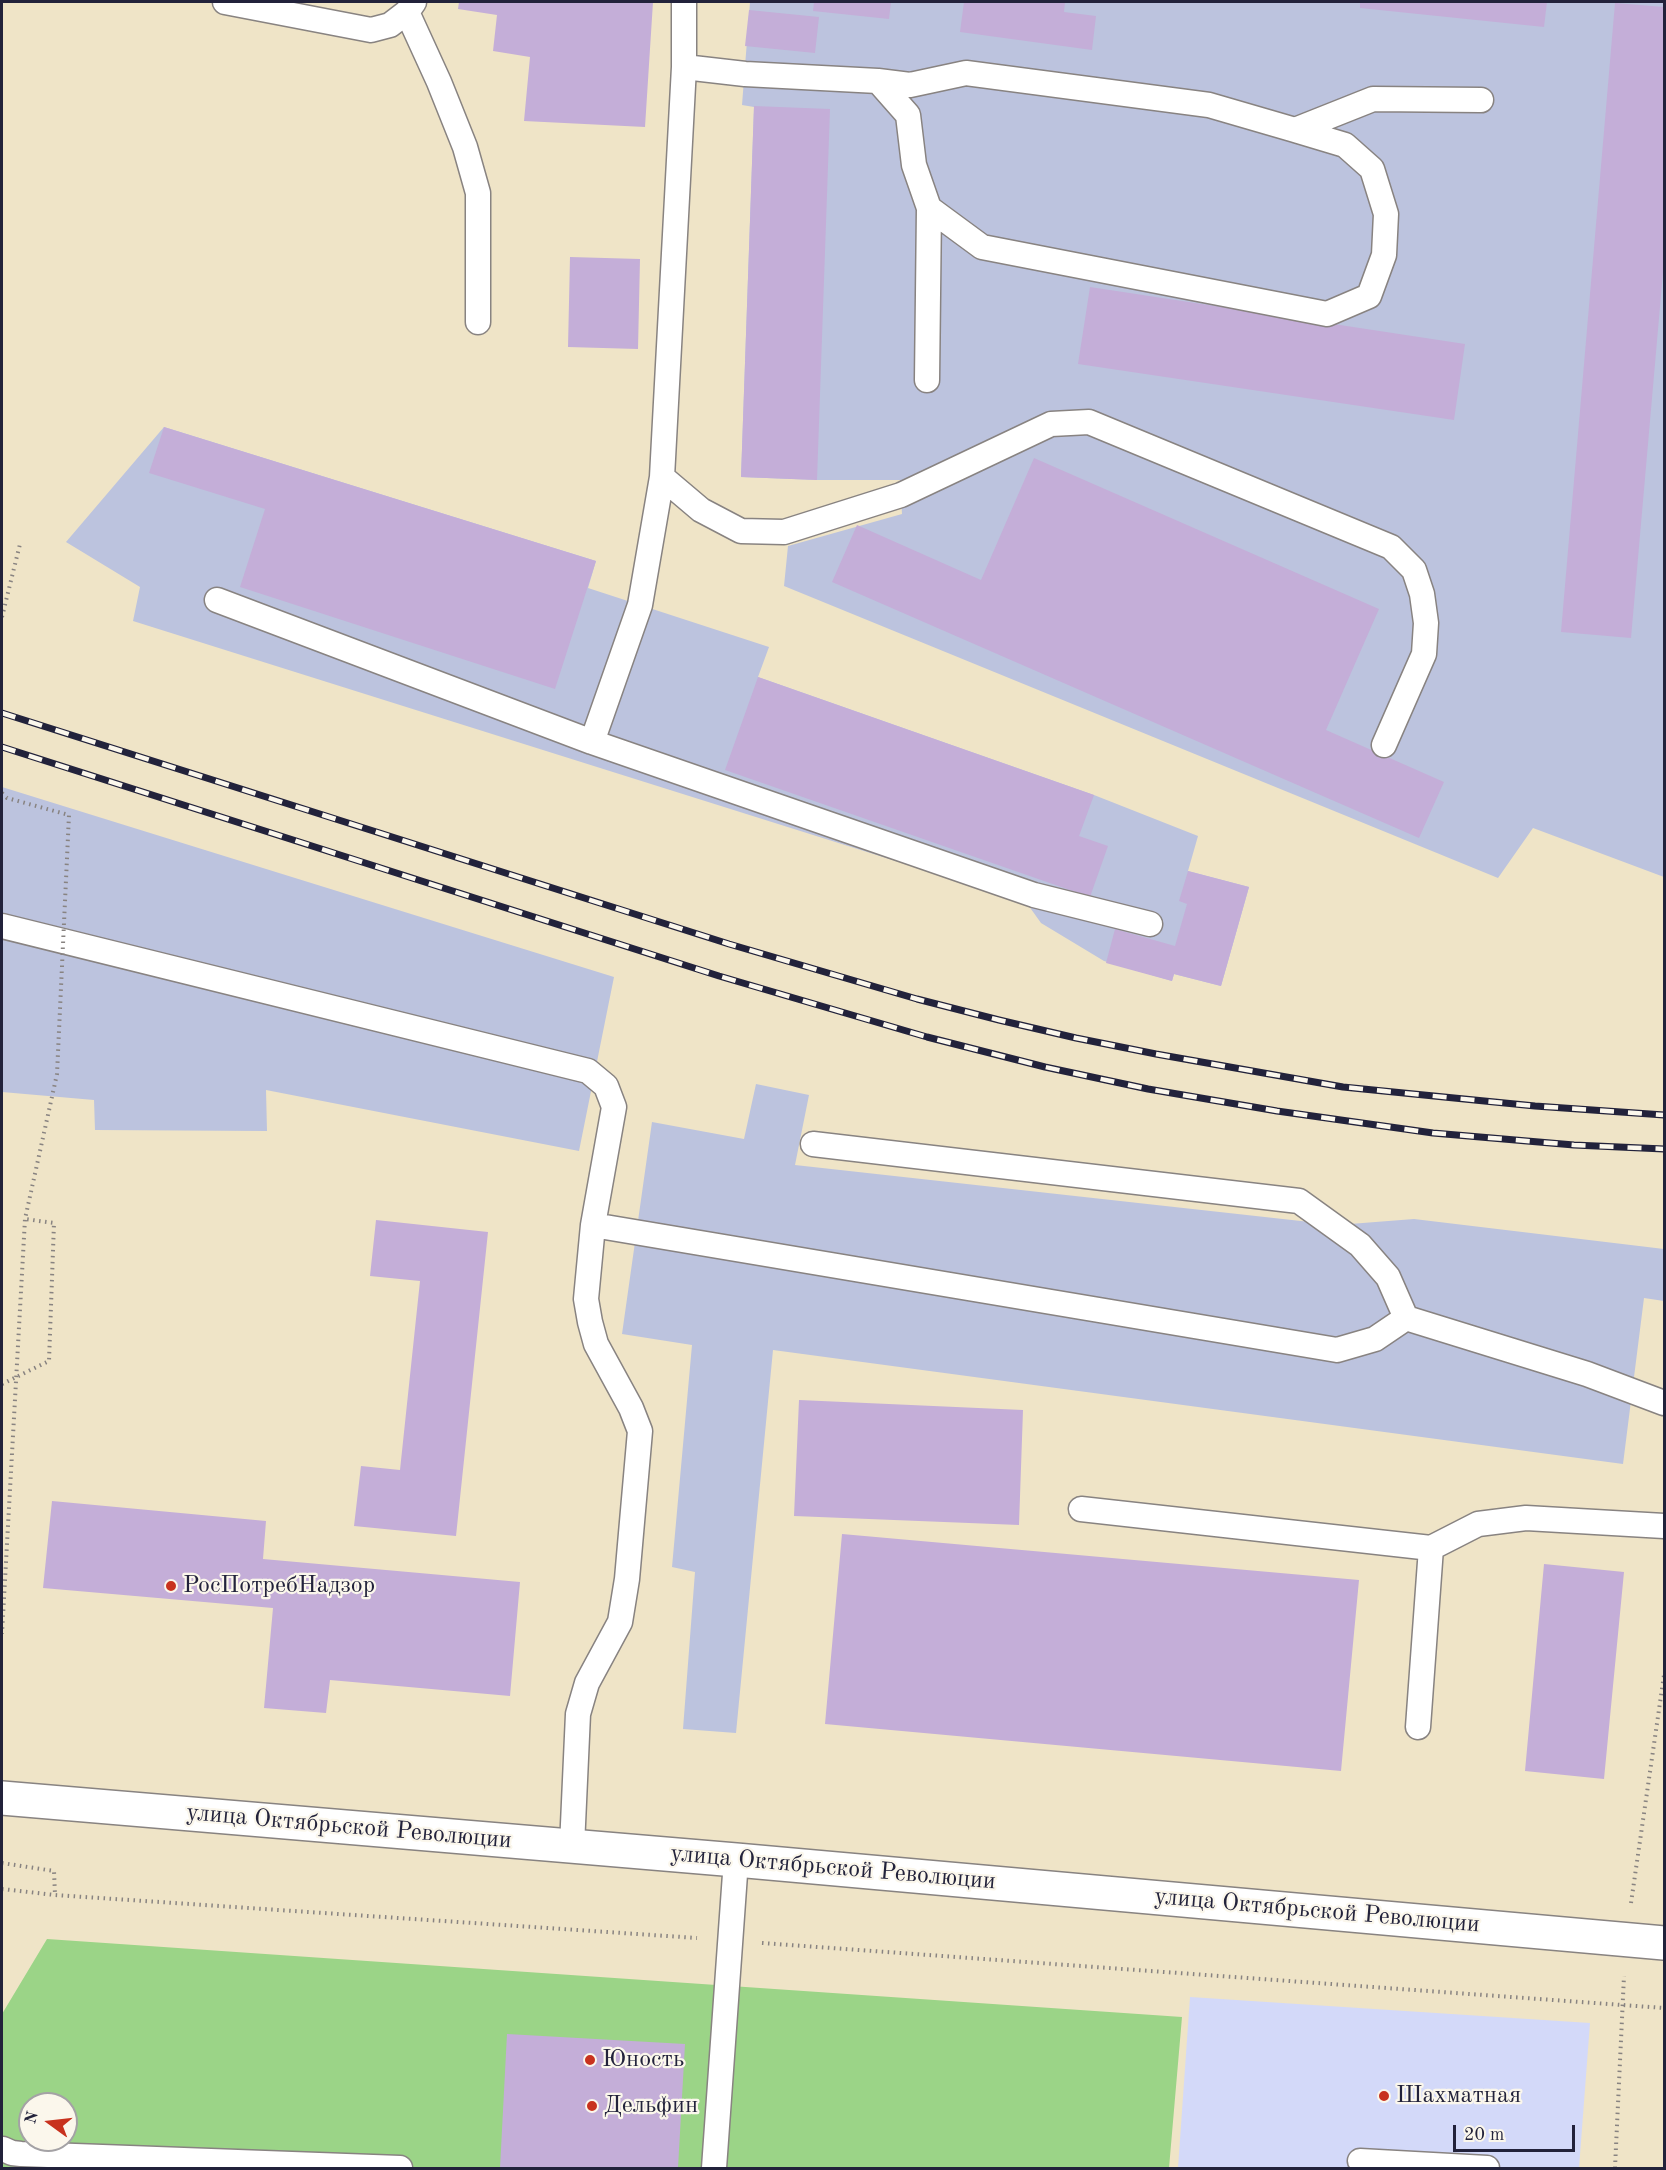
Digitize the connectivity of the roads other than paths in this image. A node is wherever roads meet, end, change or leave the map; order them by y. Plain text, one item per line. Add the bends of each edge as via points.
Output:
1 (225, 2) edge
2 (684, 2) edge
3 (410, 7) edge
4 (684, 67) junction
5 (878, 81) junction
6 (1481, 100) dead end
7 (1295, 130) junction
8 (929, 208) junction
9 (478, 322) dead end
10 (927, 380) dead end
11 (662, 477) junction
12 (216, 600) dead end
13 (592, 742) junction
14 (1384, 745) dead end
15 (1150, 924) dead end
16 (2, 926) edge
17 (813, 1144) dead end
18 (593, 1225) junction
19 (1406, 1318) junction
20 (1665, 1403) edge
21 (1081, 1509) dead end
22 (1665, 1526) edge
23 (1431, 1548) junction
24 (1418, 1727) dead end
25 (2, 1798) edge
26 (572, 1846) junction
27 (735, 1860) junction
28 (1665, 1942) edge
29 (3, 2149) dead end
30 (1360, 2161) dead end
31 (400, 2169) edge
32 (714, 2169) edge
33 (1487, 2169) edge

1 - 3 lane via 371,30 390,25
2 - 4 lane
3 - 9 lane via 465,147 478,193
4 - 5 lane
4 - 11 lane
5 - 7 lane via 910,85 966,73 1209,105
5 - 8 lane via 908,115 914,165
6 - 7 lane via 1373,99
7 - 8 lane via 1345,145 1371,169 1386,214 1384,255 1369,296 1327,314 982,247
8 - 10 lane
11 - 13 lane via 640,605
11 - 14 lane via 701,510 741,531 784,532 900,495 1051,424 1089,422 1391,547 1414,570 1426,623 1424,654
12 - 13 lane
13 - 15 lane via 1034,896
16 - 18 lane via 588,1071 606,1086 614,1107
17 - 19 lane via 1299,1201 1360,1245 1388,1277
18 - 19 lane via 1337,1350 1375,1339
18 - 26 lane via 586,1299 590,1322 596,1344 640,1431 620,1622 587,1683 578,1714
19 - 20 lane via 1587,1374
21 - 23 lane
22 - 23 lane via 1527,1518 1478,1524
23 - 24 lane
25 - 26 street, улица Октябрьской Революции
26 - 27 street, улица Октябрьской Революции
27 - 28 street, улица Октябрьской Революции
27 - 32 lane
29 - 31 lane via 21,2154
30 - 33 lane

